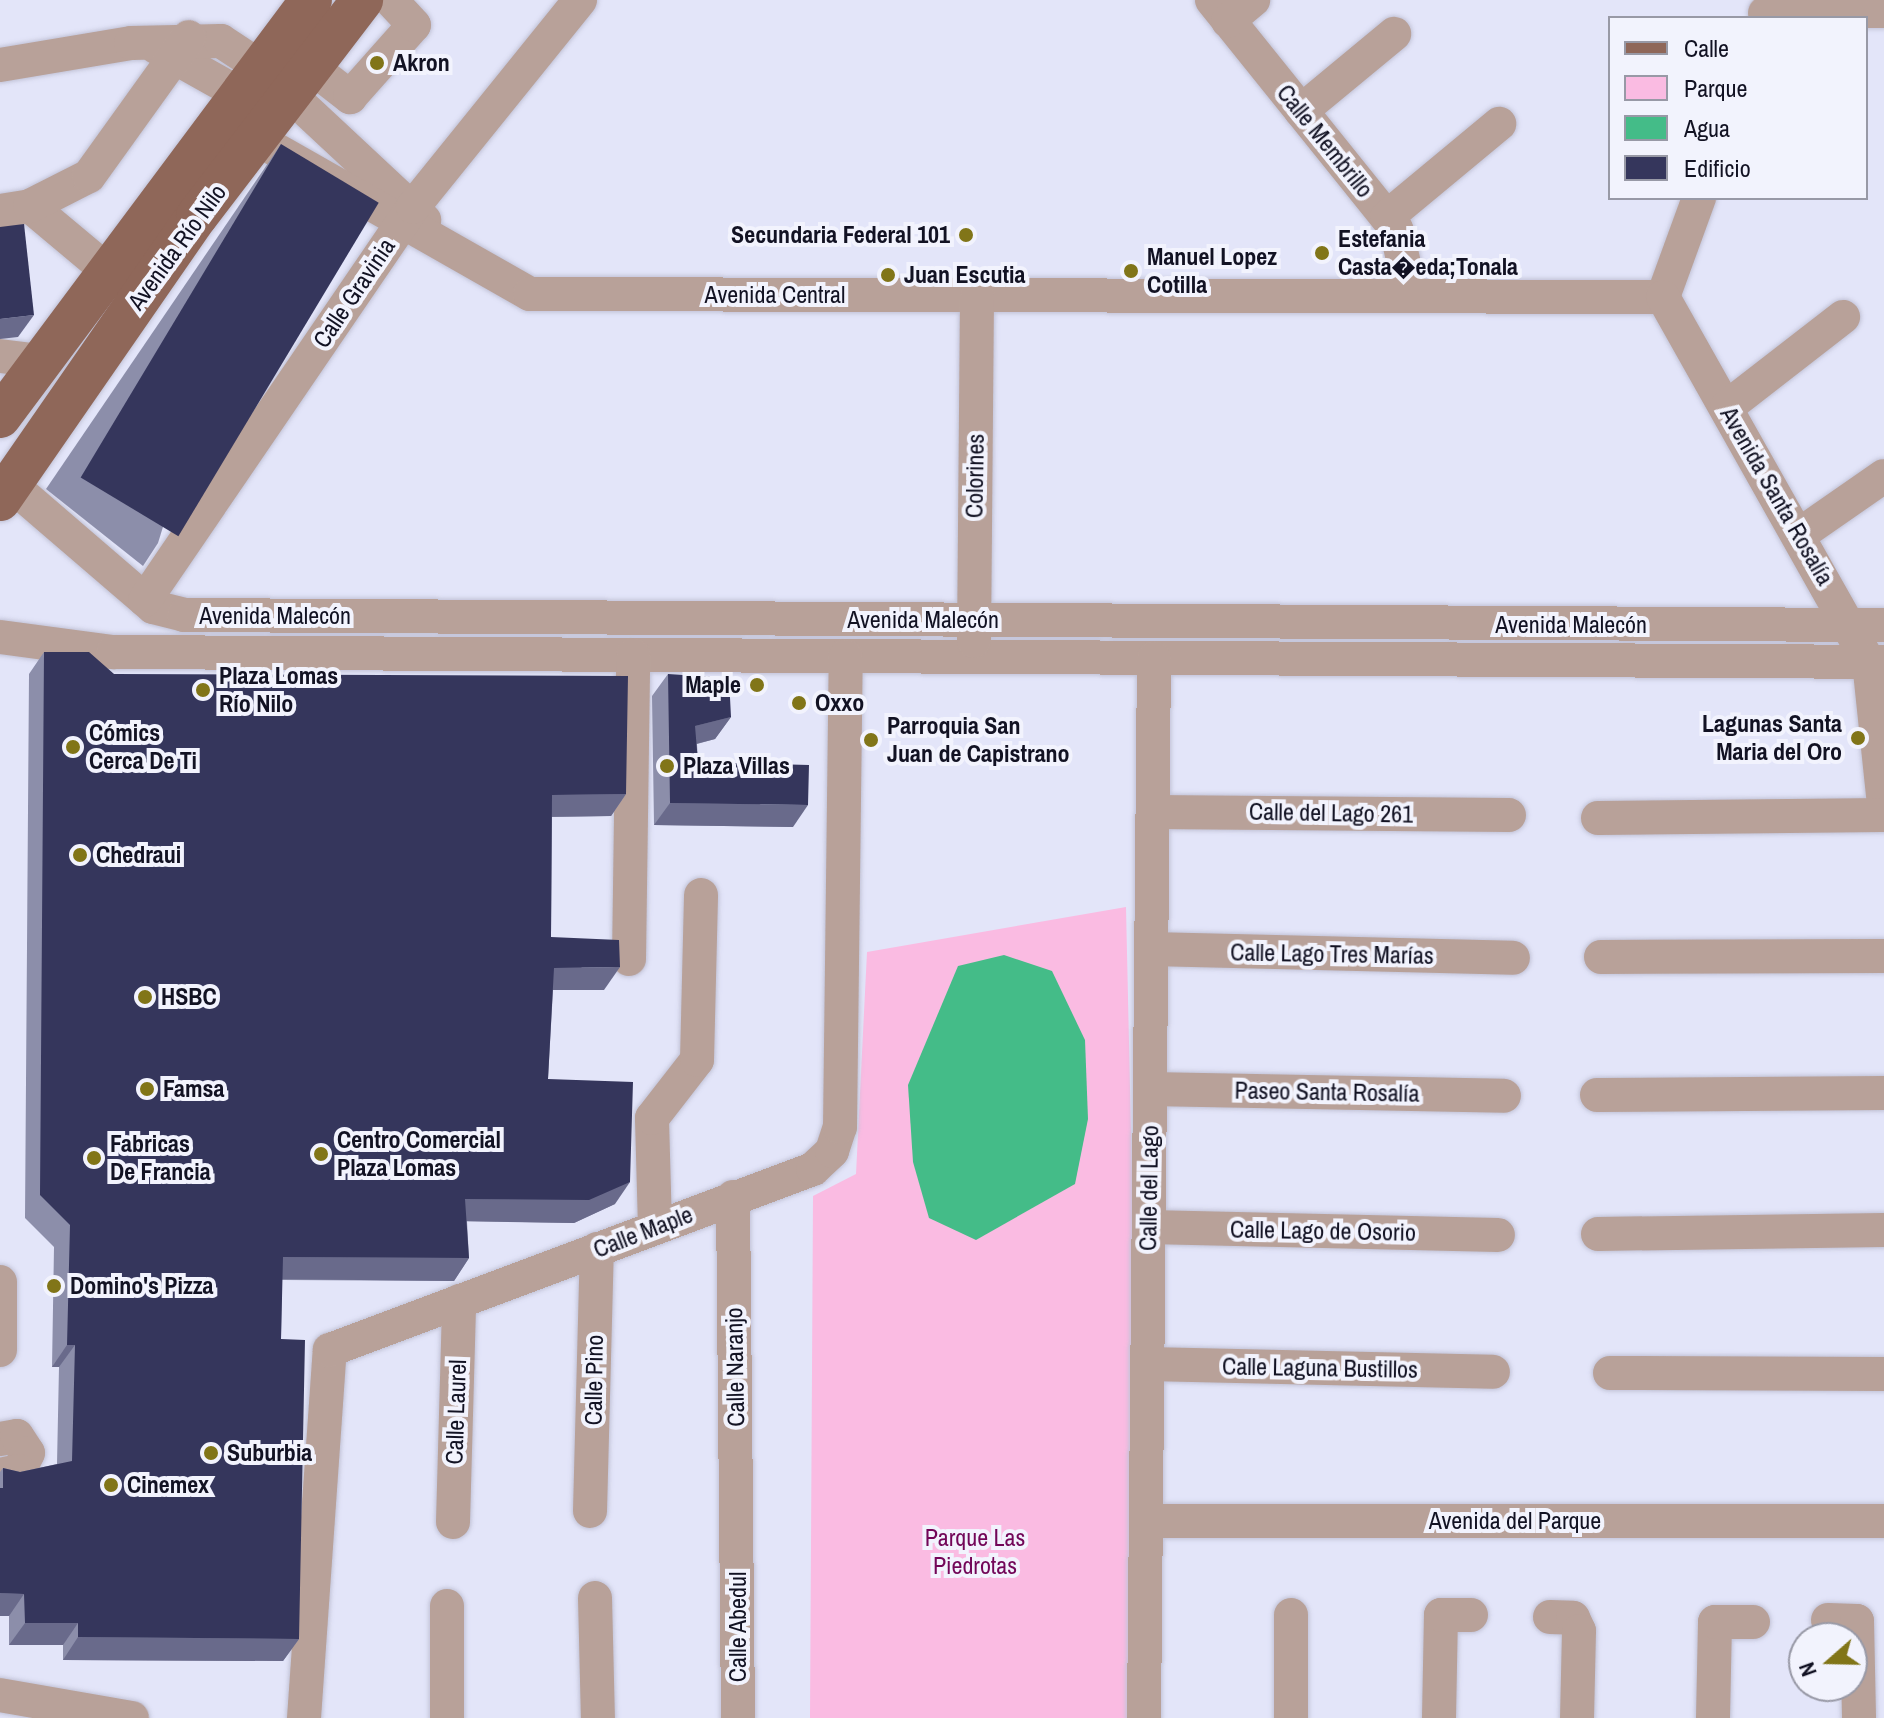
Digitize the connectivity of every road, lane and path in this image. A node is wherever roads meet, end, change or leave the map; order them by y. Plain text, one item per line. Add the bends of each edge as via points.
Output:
1 (311, 0) edge
2 (362, 0) edge
3 (391, 0) edge
4 (580, 0) edge
5 (1231, 7) edge
6 (1764, 10) edge
7 (1884, 11) edge
8 (1394, 34) dead end
9 (173, 49) junction
10 (0, 65) edge
11 (249, 80) junction
12 (300, 80) junction
13 (1301, 111) junction
14 (1499, 124) dead end
15 (257, 139) junction
16 (164, 191) junction
17 (1698, 200) edge
18 (15, 208) edge
19 (197, 216) junction
20 (1387, 217) junction
21 (417, 220) junction
22 (105, 269) junction
23 (1411, 294) junction
24 (977, 296) junction
25 (1663, 297) junction
26 (140, 298) junction
27 (1843, 317) dead end
28 (19, 358) edge
29 (3, 406) edge
30 (1727, 407) junction
31 (1884, 476) edge
32 (5, 492) edge
33 (1799, 535) junction
34 (145, 600) junction
35 (974, 621) junction
36 (1868, 626) edge
37 (0, 637) edge
38 (633, 655) junction
39 (846, 656) junction
40 (974, 657) junction
41 (1154, 658) junction
42 (1877, 662) edge
43 (1880, 722) edge
44 (1884, 805) edge
45 (1153, 812) junction
46 (1509, 815) dead end
47 (1884, 815) edge
48 (1598, 818) dead end
49 (701, 895) dead end
50 (1151, 949) junction
51 (1884, 956) edge
52 (1601, 957) dead end
53 (1513, 958) dead end
54 (629, 959) dead end
55 (1150, 1089) junction
56 (1884, 1093) edge
57 (1597, 1095) dead end
58 (1504, 1096) dead end
59 (733, 1197) junction
60 (655, 1227) junction
61 (1149, 1227) junction
62 (1884, 1230) edge
63 (1598, 1234) dead end
64 (1498, 1235) dead end
65 (597, 1249) junction
66 (2, 1295) edge
67 (459, 1301) junction
68 (0, 1350) edge
69 (1148, 1364) junction
70 (1493, 1372) dead end
71 (1610, 1373) dead end
72 (1884, 1374) edge
73 (0, 1439) edge
74 (0, 1475) edge
75 (590, 1511) dead end
76 (1146, 1521) junction
77 (1884, 1521) edge
78 (453, 1522) dead end
79 (737, 1536) joint
80 (595, 1598) dead end
81 (447, 1606) dead end
82 (1291, 1615) dead end
83 (1471, 1615) dead end
84 (1550, 1617) dead end
85 (1828, 1620) dead end
86 (1753, 1622) dead end
87 (0, 1695) edge
88 (132, 1718) edge
89 (304, 1718) edge
90 (447, 1718) edge
91 (598, 1718) edge
92 (738, 1718) edge
93 (1144, 1718) edge
94 (1291, 1718) edge
95 (1439, 1718) edge
96 (1577, 1718) edge
97 (1713, 1718) edge
98 (1859, 1718) edge

1 - 11 main road, Avenida Río Nilo
2 - 12 main road, Avenida Río Nilo
3 - 12 street via 414,25 350,97
4 - 21 street, Calle Gravinia
5 - 13 street, Calle Membrillo
6 - 7 street
8 - 13 street
9 - 10 street, Avenida Central via 131,43
9 - 11 street, Avenida Central via 221,41
9 - 18 street via 102,164
11 - 12 street, Avenida Central
11 - 16 main road, Avenida Río Nilo
12 - 15 main road, Avenida Río Nilo
12 - 21 street, Avenida Central
13 - 20 street, Calle Membrillo
14 - 20 street
15 - 19 main road, Avenida Río Nilo
15 - 21 street, Avenida Central
16 - 19 main road
16 - 22 main road, Avenida Río Nilo
17 - 25 street
18 - 22 street
19 - 26 main road, Avenida Río Nilo
20 - 23 street, Calle Membrillo via 1402,247
21 - 24 street, Avenida Central via 530,294
21 - 34 street, Calle Gravinia
22 - 26 street
22 - 28 main road, Avenida Río Nilo
23 - 24 street, Avenida Central
23 - 25 street, Avenida Central
24 - 35 street, Colorines
25 - 30 street, Avenida Santa Rosalía
26 - 32 main road, Avenida Río Nilo
27 - 30 street
28 - 29 main road, Avenida Río Nilo
30 - 33 street, Avenida Santa Rosalía
31 - 33 street
32 - 34 street, Avenida Malecón
33 - 36 street, Avenida Santa Rosalía
34 - 35 street, Avenida Malecón via 184,615
35 - 36 street, Avenida Malecón
35 - 40 street, Colorines
36 - 42 street, Avenida Santa Rosalía
37 - 38 street, Avenida Malecón via 113,652
38 - 39 street, Avenida Malecón
38 - 54 street
39 - 40 street, Avenida Malecón
39 - 59 street, Calle Maple via 840,1127 832,1151 813,1169
40 - 41 street, Avenida Malecón
41 - 42 street, Avenida Malecón
41 - 45 street, Calle del Lago
42 - 43 street, Avenida Santa Rosalía
43 - 44 street, Avenida Santa Rosalía
45 - 46 street, Calle del Lago 261
45 - 50 street, Calle del Lago
47 - 48 street
49 - 60 street via 697,1060 652,1118
50 - 53 street, Calle Lago Tres Marías
50 - 55 street, Calle del Lago
51 - 52 street
55 - 58 street, Paseo Santa Rosalía
55 - 61 street, Calle del Lago
56 - 57 street
59 - 60 street, Calle Maple
59 - 79 street, Calle Naranjo
60 - 65 street, Calle Maple
61 - 64 street, Calle Lago de Osorio
61 - 69 street, Calle del Lago
62 - 63 street
65 - 67 street, Calle Maple
65 - 75 street, Calle Pino
66 - 68 street
67 - 78 street, Calle Laurel
67 - 89 street, Calle Maple via 330,1350
69 - 70 street, Calle Laguna Bustillos
69 - 76 street, Calle del Lago
71 - 72 street
73 - 74 street via 17,1436 28,1453 19,1471
76 - 77 street, Avenida del Parque
76 - 93 street, Calle del Lago
79 - 92 street, Calle Abedul
80 - 91 street
81 - 90 street
82 - 94 street
83 - 95 street via 1441,1615
84 - 96 street via 1573,1618 1579,1631
85 - 98 street via 1857,1621
86 - 97 street via 1715,1622
87 - 88 street

